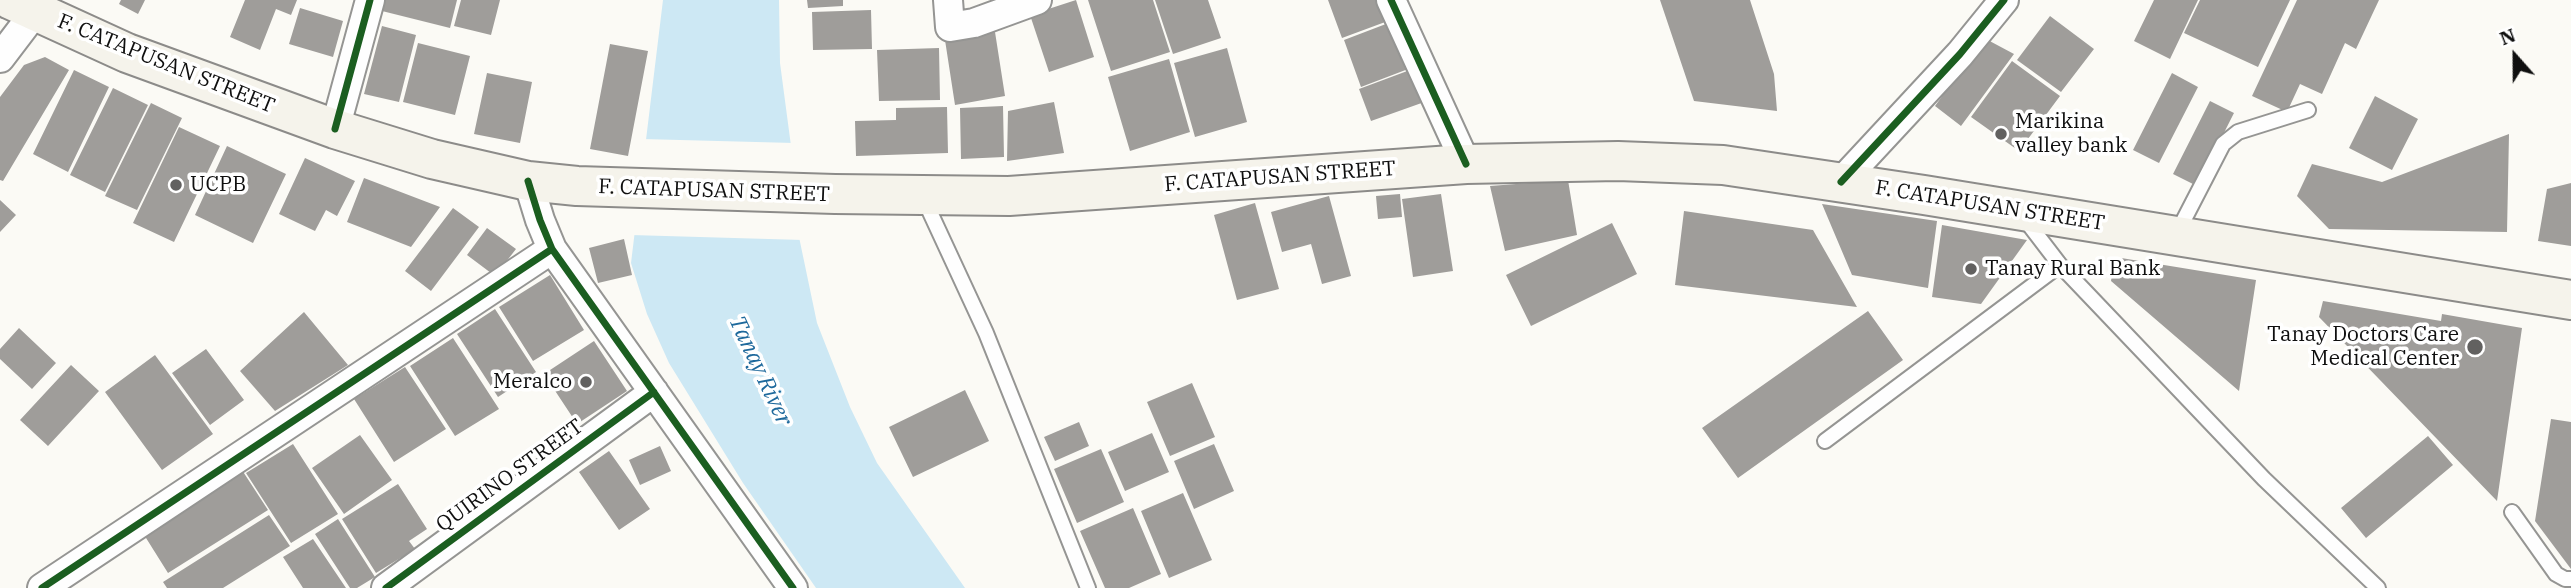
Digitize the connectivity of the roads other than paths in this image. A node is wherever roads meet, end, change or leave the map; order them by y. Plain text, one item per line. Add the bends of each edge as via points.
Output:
1 (370, 0) edge
2 (1037, 0) edge
3 (1391, 0) edge
4 (2004, 0) edge
5 (23, 6) edge
6 (949, 14) edge
7 (0, 58) edge
8 (2308, 110) dead end
9 (335, 129) junction
10 (1466, 164) junction
11 (528, 181) junction
12 (1841, 182) junction
13 (923, 196) junction
14 (2019, 211) junction
15 (2176, 237) junction
16 (552, 249) junction
17 (2060, 265) junction
18 (2571, 300) edge
19 (653, 391) junction
20 (1825, 441) dead end
21 (2512, 512) dead end
22 (2571, 579) edge
23 (42, 588) edge
24 (386, 588) edge
25 (793, 588) edge
26 (1088, 588) edge
27 (2378, 588) edge

1 - 9 street
2 - 6 street via 974,23
3 - 10 street
4 - 12 street
5 - 7 street
5 - 9 main road, F. CATAPUSAN STREET via 127,53
8 - 15 lane via 2238,132 2223,144
9 - 11 main road, F. CATAPUSAN STREET via 432,159
10 - 12 main road, F. CATAPUSAN STREET via 1618,160 1723,165
10 - 13 main road, F. CATAPUSAN STREET via 1009,196
11 - 13 main road, F. CATAPUSAN STREET via 632,189
11 - 16 street
12 - 14 main road, F. CATAPUSAN STREET
13 - 26 lane via 986,333
14 - 15 main road, F. CATAPUSAN STREET
14 - 17 lane
15 - 18 main road, F. CATAPUSAN STREET
16 - 19 street
16 - 23 street
17 - 20 lane
17 - 27 lane via 2264,479
19 - 24 street, QUIRINO STREET
19 - 25 street
21 - 22 lane via 2556,574

